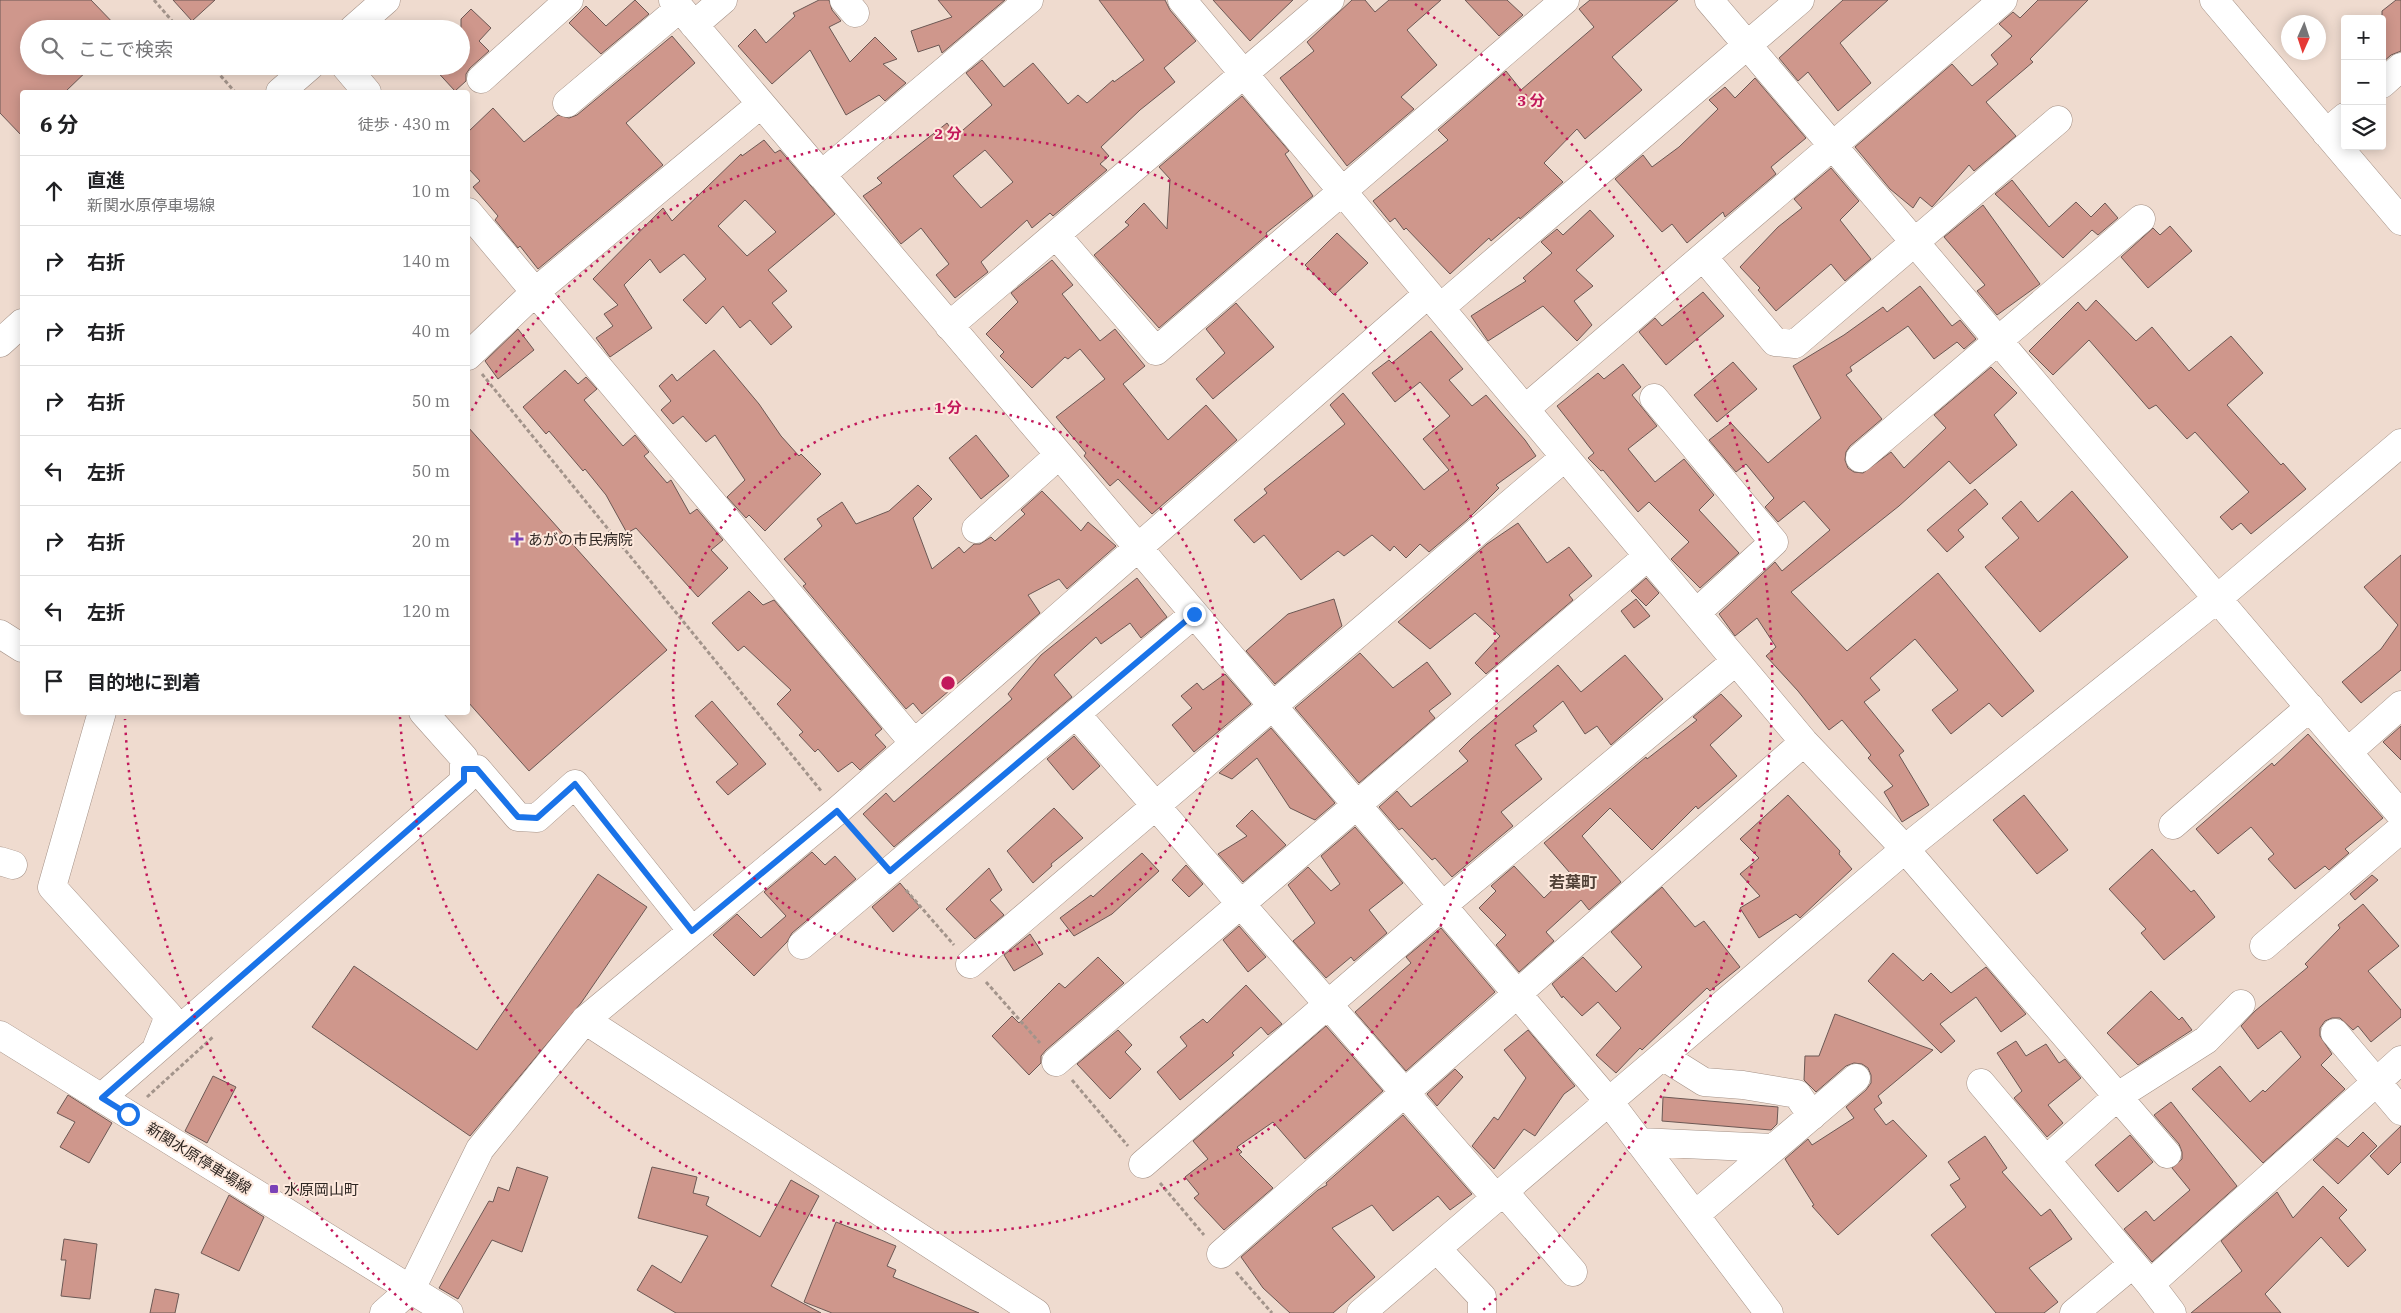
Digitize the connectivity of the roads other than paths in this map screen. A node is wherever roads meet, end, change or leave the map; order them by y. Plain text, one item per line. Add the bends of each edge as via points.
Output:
1 (386, 0) edge
2 (570, 0) edge
3 (723, 0) edge
4 (1029, 0) edge
5 (1182, 0) edge
6 (1330, 0) edge
7 (1565, 0) edge
8 (1709, 0) edge
9 (1800, 0) edge
10 (2003, 0) edge
11 (2214, 0) edge
12 (682, 11) edge
13 (363, 20) edge
14 (1747, 45) junction
15 (2401, 67) edge
16 (1244, 74) junction
17 (300, 75) edge
18 (353, 75) edge
19 (481, 79) dead end
20 (2386, 80) edge
21 (282, 90) edge
22 (365, 90) edge
23 (567, 103) dead end
24 (760, 104) junction
25 (2058, 120) dead end
26 (2336, 125) edge
27 (1833, 146) junction
28 (821, 175) junction
29 (1342, 191) junction
30 (470, 214) edge
31 (2141, 219) dead end
32 (2401, 222) edge
33 (1056, 235) junction
34 (1915, 242) junction
35 (1703, 257) junction
36 (535, 292) junction
37 (1434, 301) junction
38 (20, 325) edge
39 (949, 326) junction
40 (1999, 340) junction
41 (0, 344) edge
42 (474, 364) edge
43 (1654, 398) dead end
44 (1525, 409) junction
45 (2401, 442) edge
46 (1059, 455) junction
47 (1565, 457) junction
48 (1860, 458) dead end
49 (976, 529) dead end
50 (1138, 548) junction
51 (1648, 556) junction
52 (2218, 598) junction
53 (1696, 613) junction
54 (1194, 614) junction
55 (0, 634) edge
56 (20, 647) edge
57 (1736, 661) junction
58 (2401, 705) edge
59 (1272, 706) junction
60 (2310, 708) junction
61 (1076, 714) junction
62 (101, 715) edge
63 (426, 715) edge
64 (1804, 742) junction
65 (914, 743) junction
66 (2348, 752) junction
67 (464, 769) junction
68 (1356, 805) junction
69 (1156, 806) junction
70 (2401, 815) edge
71 (2173, 826) dead end
72 (2401, 829) edge
73 (1906, 849) junction
74 (1240, 904) junction
75 (1442, 906) junction
76 (692, 931) junction
77 (802, 945) dead end
78 (2264, 946) dead end
79 (970, 964) road end
80 (1516, 993) junction
81 (2241, 1004) dead end
82 (1328, 1005) junction
83 (585, 1020) junction
84 (2335, 1033) dead end
85 (0, 1035) edge
86 (155, 1050) junction
87 (1664, 1057) junction
88 (2401, 1060) edge
89 (1056, 1062) road end
90 (1856, 1078) dead end
91 (2376, 1082) junction
92 (1981, 1083) dead end
93 (1404, 1092) junction
94 (2118, 1096) junction
95 (102, 1098) junction
96 (1610, 1103) junction
97 (2401, 1111) edge
98 (1812, 1116) junction
99 (1639, 1142) junction
100 (1773, 1148) junction
101 (2167, 1154) dead end
102 (2046, 1160) junction
103 (1143, 1164) road end
104 (1500, 1195) junction
105 (1695, 1216) junction
106 (1437, 1249) junction
107 (1221, 1254) road end
108 (2133, 1264) junction
109 (1573, 1272) dead end
110 (2150, 1284) junction
111 (411, 1289) junction
112 (384, 1313) edge
113 (448, 1313) edge
114 (1036, 1313) edge
115 (1361, 1313) edge
116 (1482, 1313) edge
117 (1769, 1313) edge
118 (2074, 1313) edge
119 (2172, 1313) edge

1 - 13 street
2 - 19 street
3 - 12 street
4 - 28 street
5 - 16 street
6 - 16 street
7 - 29 street
8 - 14 street
9 - 14 street
10 - 27 street
11 - 26 street
12 - 23 street
12 - 24 street
14 - 27 street
14 - 37 street
15 - 20 street
16 - 29 street
16 - 33 street
17 - 21 street
18 - 22 street
24 - 28 street
24 - 36 street
25 - 34 street
26 - 32 street
27 - 34 street
27 - 35 street
28 - 39 street
29 - 33 street via 1156,351
29 - 37 street
30 - 36 street
31 - 40 street
33 - 39 street
34 - 35 street via 1795,344 1775,342
34 - 40 street
35 - 44 street
36 - 42 street
36 - 65 street
37 - 44 street
37 - 50 street
38 - 41 street
39 - 46 street
40 - 48 street
40 - 52 street
43 - 53 street via 1774,542
44 - 47 street
45 - 52 street
46 - 49 street
46 - 50 street
47 - 51 street
47 - 59 street
50 - 54 street
50 - 65 street
51 - 53 street
51 - 68 street
52 - 60 street
52 - 73 street
53 - 57 street
54 - 59 street
54 - 61 street
55 - 56 street
57 - 64 street
57 - 75 street
58 - 66 street
59 - 68 street
59 - 69 street
60 - 66 street
60 - 71 street
61 - 69 street
61 - 77 street
62 - 86 street via 52,887 169,1016
63 - 67 street via 464,758
64 - 73 street
64 - 80 street
65 - 76 street
66 - 70 street
67 - 76 street via 477,769 518,817 537,818 575,784
67 - 86 street via 464,781
68 - 74 street
68 - 75 street
69 - 74 street
69 - 79 street
72 - 78 street
73 - 87 street
73 - 94 street
74 - 82 street
74 - 89 street
75 - 80 street
75 - 82 street
76 - 83 street
80 - 93 street
80 - 96 street
81 - 94 street via 2206,1040
82 - 93 street
82 - 103 street
83 - 111 street via 480,1149
83 - 114 street
84 - 91 street
85 - 95 street, 新関水原停車場線
86 - 95 street
87 - 96 street
87 - 98 street via 1704,1082 1797,1094
88 - 91 street
90 - 98 street
91 - 97 street
91 - 110 street
92 - 102 street
93 - 104 street
93 - 107 street
94 - 101 street
94 - 102 street
95 - 111 street, 新関水原停車場線
96 - 99 street
96 - 104 street
98 - 100 street
99 - 100 street
99 - 105 street
100 - 105 street
102 - 108 street
104 - 106 street
104 - 109 street
105 - 117 street
106 - 115 street
106 - 116 street via 1482,1297
108 - 110 street
108 - 118 street
110 - 119 street
111 - 112 street
111 - 113 street, 新関水原停車場線

